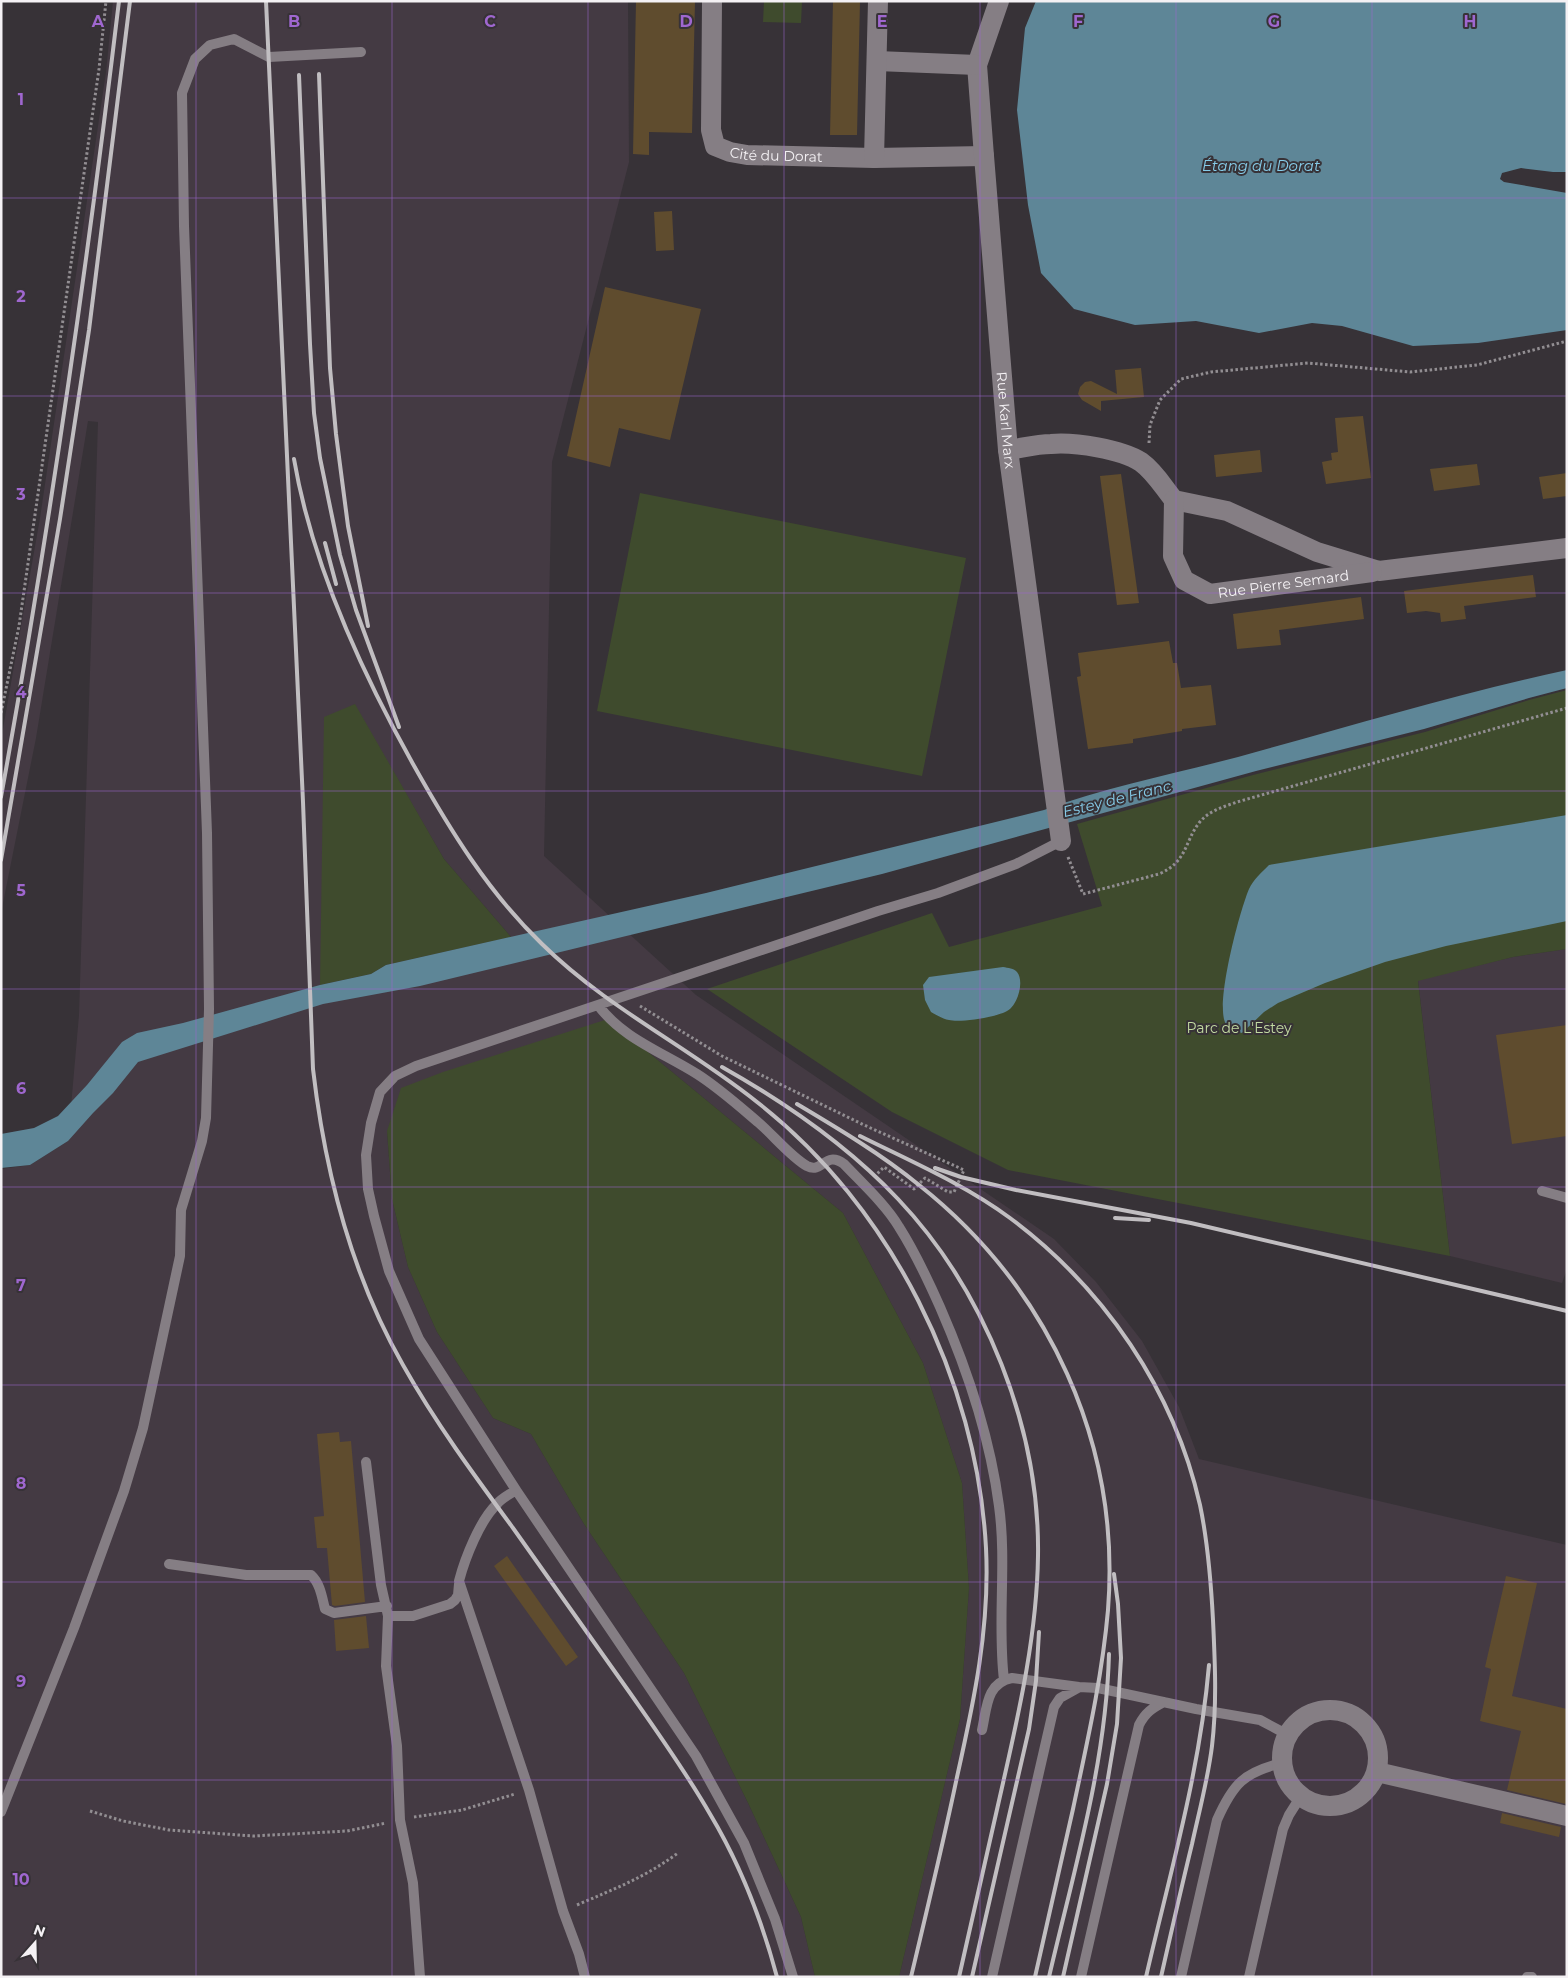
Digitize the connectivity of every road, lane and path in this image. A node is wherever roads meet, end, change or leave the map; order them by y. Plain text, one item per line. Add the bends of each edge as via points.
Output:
1 (106, 1) edge
2 (712, 1) edge
3 (878, 1) edge
4 (999, 1) edge
5 (361, 52) dead end
6 (877, 61) junction
7 (977, 65) junction
8 (984, 156) junction
9 (874, 158) junction
10 (1567, 341) edge
11 (1008, 450) junction
12 (1141, 462) junction
13 (1174, 500) junction
14 (1567, 548) edge
15 (1379, 571) junction
16 (1567, 708) edge
17 (1, 713) edge
18 (1061, 833) junction
19 (626, 995) junction
20 (598, 1005) junction
21 (865, 1186) junction
22 (1542, 1191) dead end
23 (1567, 1198) edge
24 (366, 1462) dead end
25 (516, 1490) junction
26 (169, 1564) dead end
27 (459, 1581) junction
28 (387, 1611) junction
29 (1004, 1680) junction
30 (1079, 1687) junction
31 (1164, 1702) junction
32 (982, 1730) dead end
33 (1288, 1735) junction
34 (1282, 1763) junction
35 (1377, 1772) junction
36 (529, 1790) junction
37 (1302, 1796) junction
38 (90, 1811) dead end
39 (1, 1812) edge
40 (1567, 1816) edge
41 (400, 1820) junction
42 (678, 1853) dead end
43 (563, 1911) junction
44 (420, 1977) edge
45 (585, 1977) edge
46 (793, 1977) edge
47 (992, 1977) edge
48 (1081, 1977) edge
49 (1181, 1977) edge
50 (1249, 1977) edge
51 (1527, 1977) edge
52 (1532, 1977) edge

1 - 17 path via 19,626
2 - 9 street, Cité du Dorat via 711,130 715,146 747,155
3 - 6 street
4 - 7 street, Rue Karl Marx
5 - 39 lane via 269,58 234,39 210,45 195,59 182,93 207,833 209,1009 206,1118 181,1210 180,1256 140,1437 124,1491 74,1628
6 - 7 street
6 - 9 street
7 - 8 street, Rue Karl Marx
8 - 9 street, Cité du Dorat
8 - 11 street, Rue Karl Marx
10 - 12 path via 1477,365 1410,372 1308,363 1211,372 1181,379 1160,400 1150,425 1148,449
11 - 12 street via 1052,443 1089,446 1125,454
11 - 18 street, Rue Karl Marx
12 - 13 street
13 - 15 street, Rue Pierre Semard via 1227,512 1317,552
13 - 15 street, Rue Pierre Semard via 1173,556 1184,580 1210,594
14 - 15 street, Rue Pierre Semard
16 - 18 path via 1209,813 1198,823 1178,862 1168,870 1083,894
18 - 19 lane via 1016,864 938,893
19 - 20 lane
19 - 21 path via 722,1056 964,1170 954,1192 948,1192 925,1178 914,1189 884,1167
20 - 21 lane via 622,1031 718,1088 803,1164 815,1168 828,1160 838,1160
20 - 25 lane via 416,1066 395,1076 380,1092 371,1123 366,1155 368,1188 389,1271 419,1339
21 - 29 lane via 898,1225 924,1271 957,1344 984,1423 999,1506
22 - 23 lane
24 - 28 lane
25 - 27 lane via 488,1514
25 - 46 lane via 696,1756 744,1843 775,1920
26 - 28 lane via 246,1576 311,1575 316,1579 325,1609 334,1613
27 - 28 lane via 458,1595 450,1604 413,1616
27 - 36 lane
28 - 41 lane via 386,1666 396,1746
29 - 30 lane
29 - 32 lane via 993,1688
30 - 31 lane
30 - 47 lane via 1060,1698 1054,1707
31 - 33 lane via 1260,1720
31 - 48 lane via 1143,1716 1138,1725
33 - 34 street
33 - 35 street via 1310,1714 1326,1710 1356,1717 1376,1740
34 - 37 street via 1292,1787
34 - 49 lane via 1244,1777 1226,1799 1217,1820
35 - 37 street via 1359,1797 1346,1803 1330,1806
35 - 40 street
36 - 41 path via 462,1810
36 - 43 lane
37 - 50 lane via 1283,1828
38 - 41 path via 169,1830 253,1836 346,1831
41 - 44 lane via 413,1883
42 - 43 path via 652,1872
43 - 45 lane
51 - 52 lane

